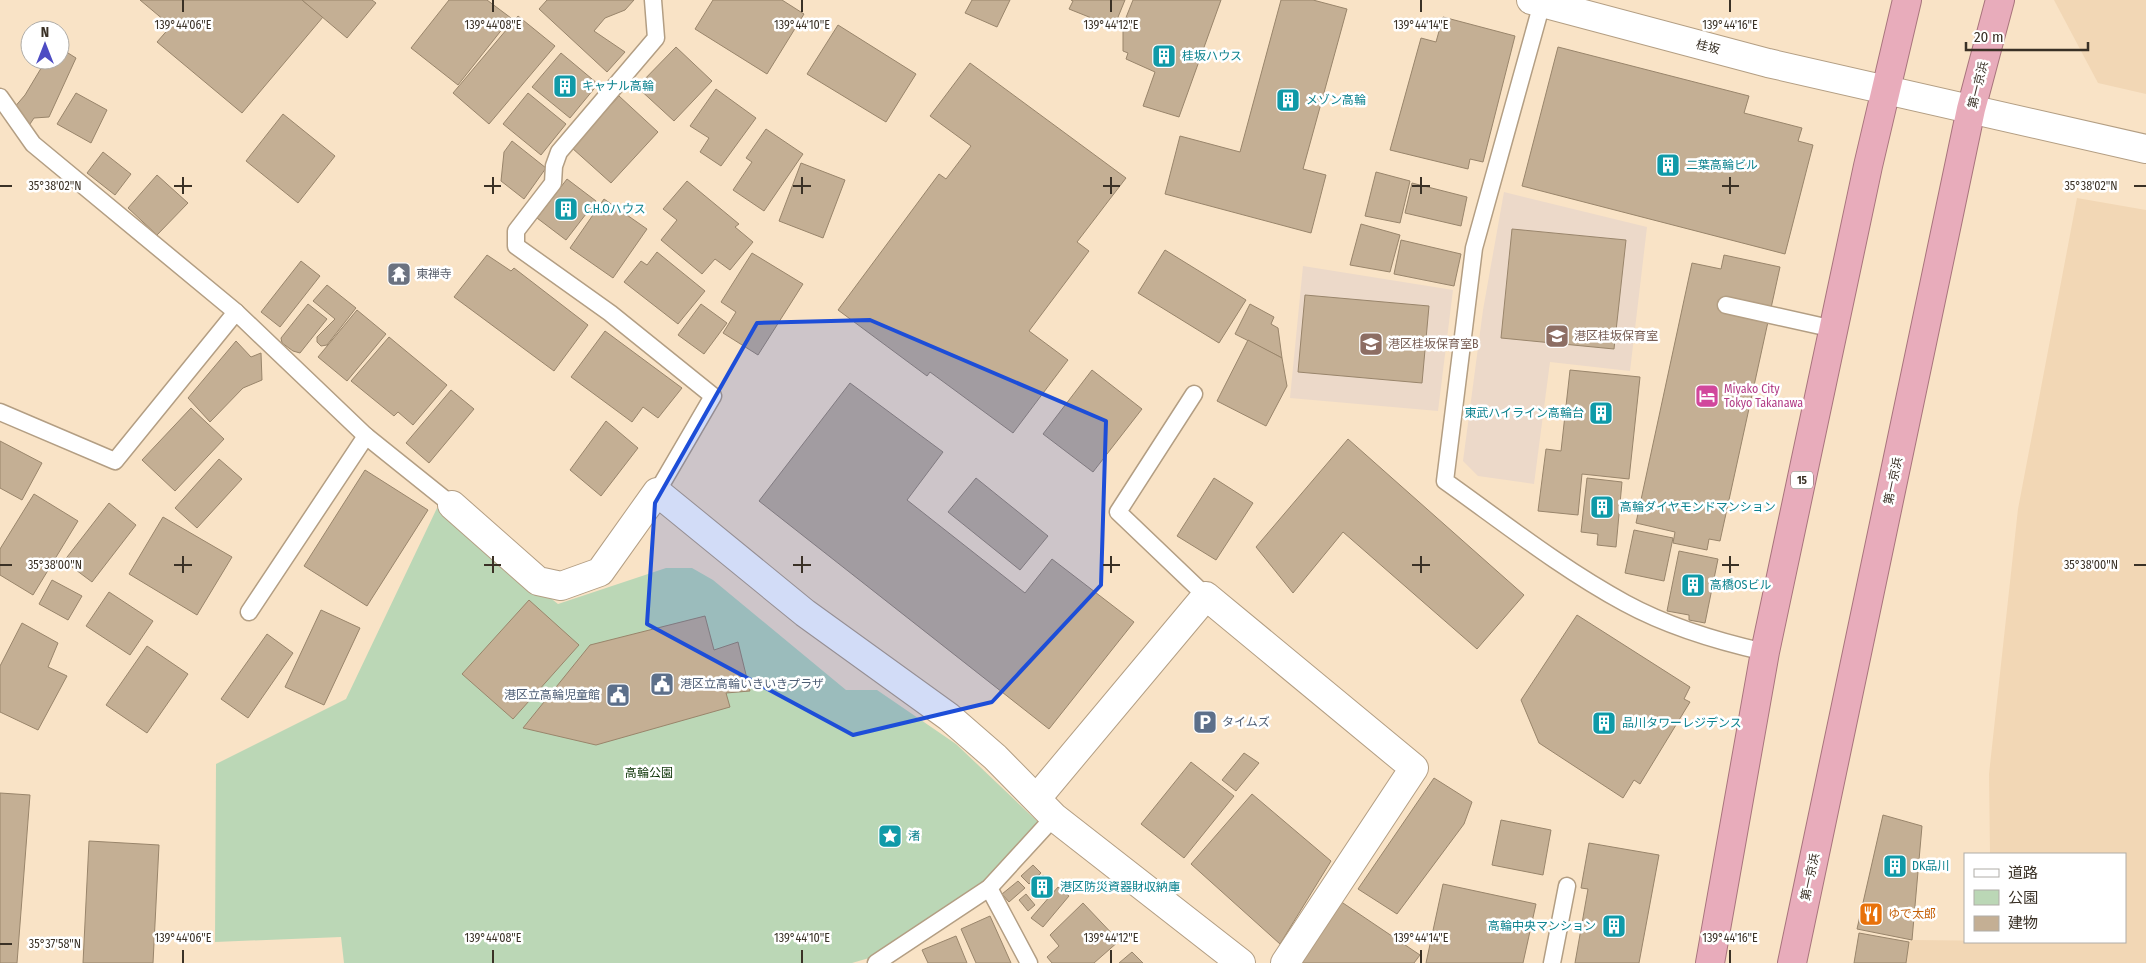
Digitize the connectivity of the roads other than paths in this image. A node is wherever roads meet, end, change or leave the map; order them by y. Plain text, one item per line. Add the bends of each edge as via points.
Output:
1 (653, 0) edge
2 (1907, 0) edge
3 (2000, 0) edge
4 (1536, 1) edge
5 (1885, 90) junction
6 (0, 98) edge
7 (1971, 109) junction
8 (2146, 147) edge
9 (1726, 305) dead end
10 (236, 312) junction
11 (1834, 329) junction
12 (1194, 394) dead end
13 (0, 412) edge
14 (366, 436) junction
15 (657, 492) junction
16 (452, 505) joint
17 (1206, 596) junction
18 (249, 612) dead end
19 (1765, 652) junction
20 (1045, 808) junction
21 (1567, 886) dead end
22 (989, 888) junction
23 (876, 963) edge
24 (1030, 963) edge
25 (1241, 963) edge
26 (1285, 963) edge
27 (1552, 963) edge
28 (1710, 963) edge
29 (1792, 963) edge

1 - 15 lane via 656,38 559,152 553,183 516,231 516,246 610,313 713,396
2 - 5 highway, 15
3 - 7 highway, 第一京浜
4 - 5 street, 桂坂 via 1768,64
4 - 19 lane via 1474,248 1445,481 1562,564 1625,603 1709,639
5 - 7 street, 桂坂
5 - 11 highway, 15
6 - 10 lane via 33,144
7 - 8 street, 桂坂
7 - 29 highway, 第一京浜
9 - 11 lane
10 - 13 lane via 115,460
10 - 14 lane
11 - 19 highway, 15
12 - 17 lane via 1118,512
14 - 16 lane
14 - 18 lane
15 - 16 street via 600,572 561,586 538,581
15 - 20 street via 805,613 949,717 995,757
17 - 20 street
17 - 26 street via 1414,768
19 - 28 highway, 15
20 - 22 lane
20 - 25 street
21 - 27 lane
22 - 23 lane
22 - 24 lane

